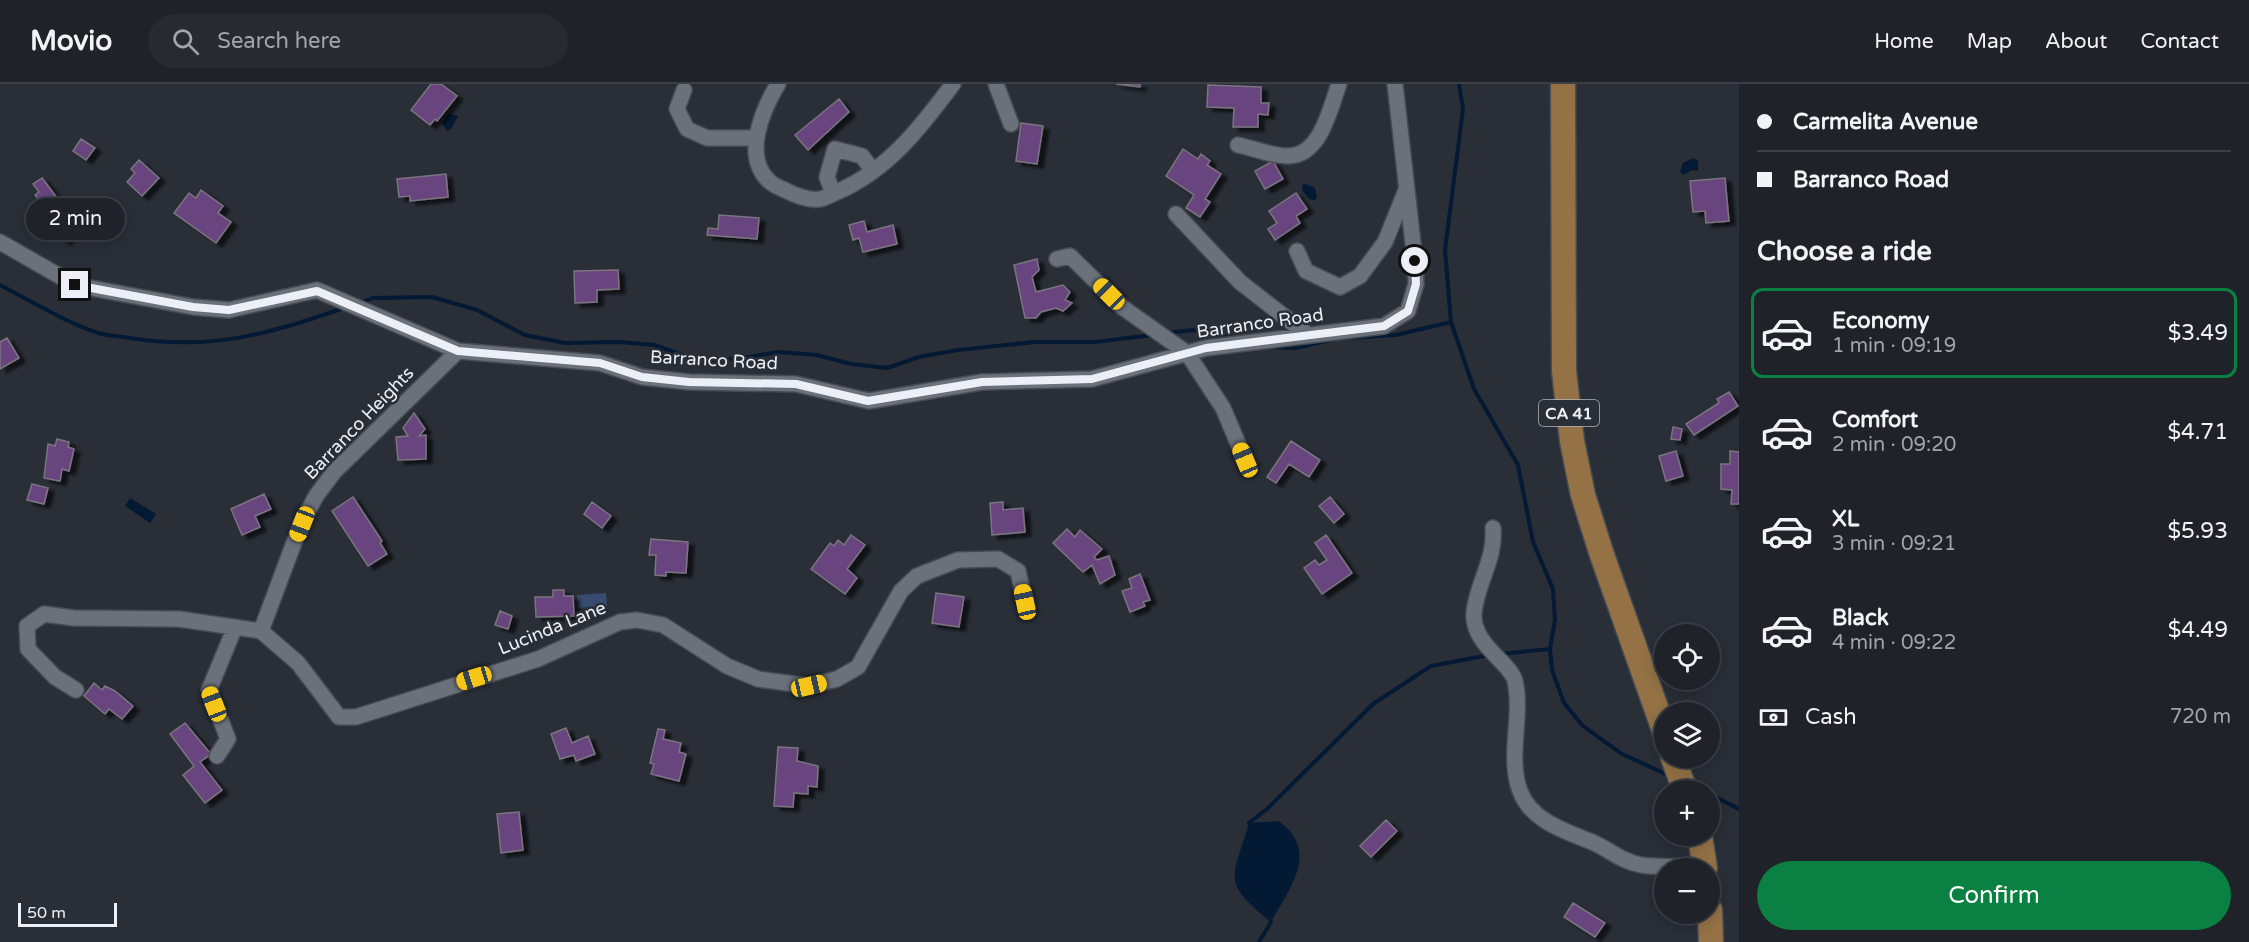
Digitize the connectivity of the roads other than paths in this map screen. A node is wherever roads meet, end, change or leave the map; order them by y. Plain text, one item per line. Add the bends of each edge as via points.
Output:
1 (778, 84) edge
2 (953, 84) edge
3 (996, 84) edge
4 (1339, 84) edge
5 (1395, 84) edge
6 (1563, 84) edge
7 (684, 90) dead end
8 (1011, 124) dead end
9 (757, 138) junction
10 (1238, 145) dead end
11 (873, 171) junction
12 (1407, 187) junction
13 (833, 194) junction
14 (1176, 214) dead end
15 (0, 242) edge
16 (1297, 251) dead end
17 (1057, 259) dead end
18 (1308, 335) junction
19 (458, 351) junction
20 (1187, 353) junction
21 (1245, 460) dead end
22 (1493, 528) dead end
23 (1025, 602) dead end
24 (235, 627) junction
25 (261, 631) junction
26 (76, 690) dead end
27 (1654, 702) edge
28 (217, 756) dead end
29 (1654, 865) edge
30 (1710, 924) edge
31 (1711, 942) edge

1 - 9 street via 763,111
2 - 11 street via 922,126
3 - 8 street
4 - 10 street via 1320,135 1307,151 1289,156
5 - 12 street
6 - 27 main road, CA 41 / CA 41 via 1564,371 1572,441 1583,495
7 - 9 street via 677,108 687,129 707,138
9 - 13 street via 759,162 769,181 793,195 820,199
11 - 13 street
11 - 13 street via 862,156 835,149 827,177
12 - 16 street via 1385,242 1360,276 1340,287 1306,271
12 - 18 street, Barranco Road via 1416,284 1408,311 1384,326
14 - 18 street via 1240,282
15 - 19 street, Barranco Road via 75,285 193,307 229,310 317,291
17 - 20 street via 1070,256 1122,307
18 - 20 street, Barranco Road
19 - 20 street, Barranco Road via 600,363 642,377 689,382 796,384 868,401 982,382 1092,379
19 - 25 street, Barranco Heights via 339,467 316,496
20 - 21 street via 1223,408
22 - 29 street via 1494,542 1474,614 1482,641 1515,679 1516,770 1520,791 1532,810 1561,831 1594,843 1610,854
23 - 25 street, Lucinda Lane via 1018,571 998,559 958,560 917,576 901,591 858,667 837,679 809,686 758,680 727,666 663,625 637,620 620,622 538,659 356,717 339,717 298,663
24 - 25 street
24 - 26 street via 179,619 44,614 27,626 28,649 55,677
24 - 28 street via 208,690 228,739
30 - 31 main road

